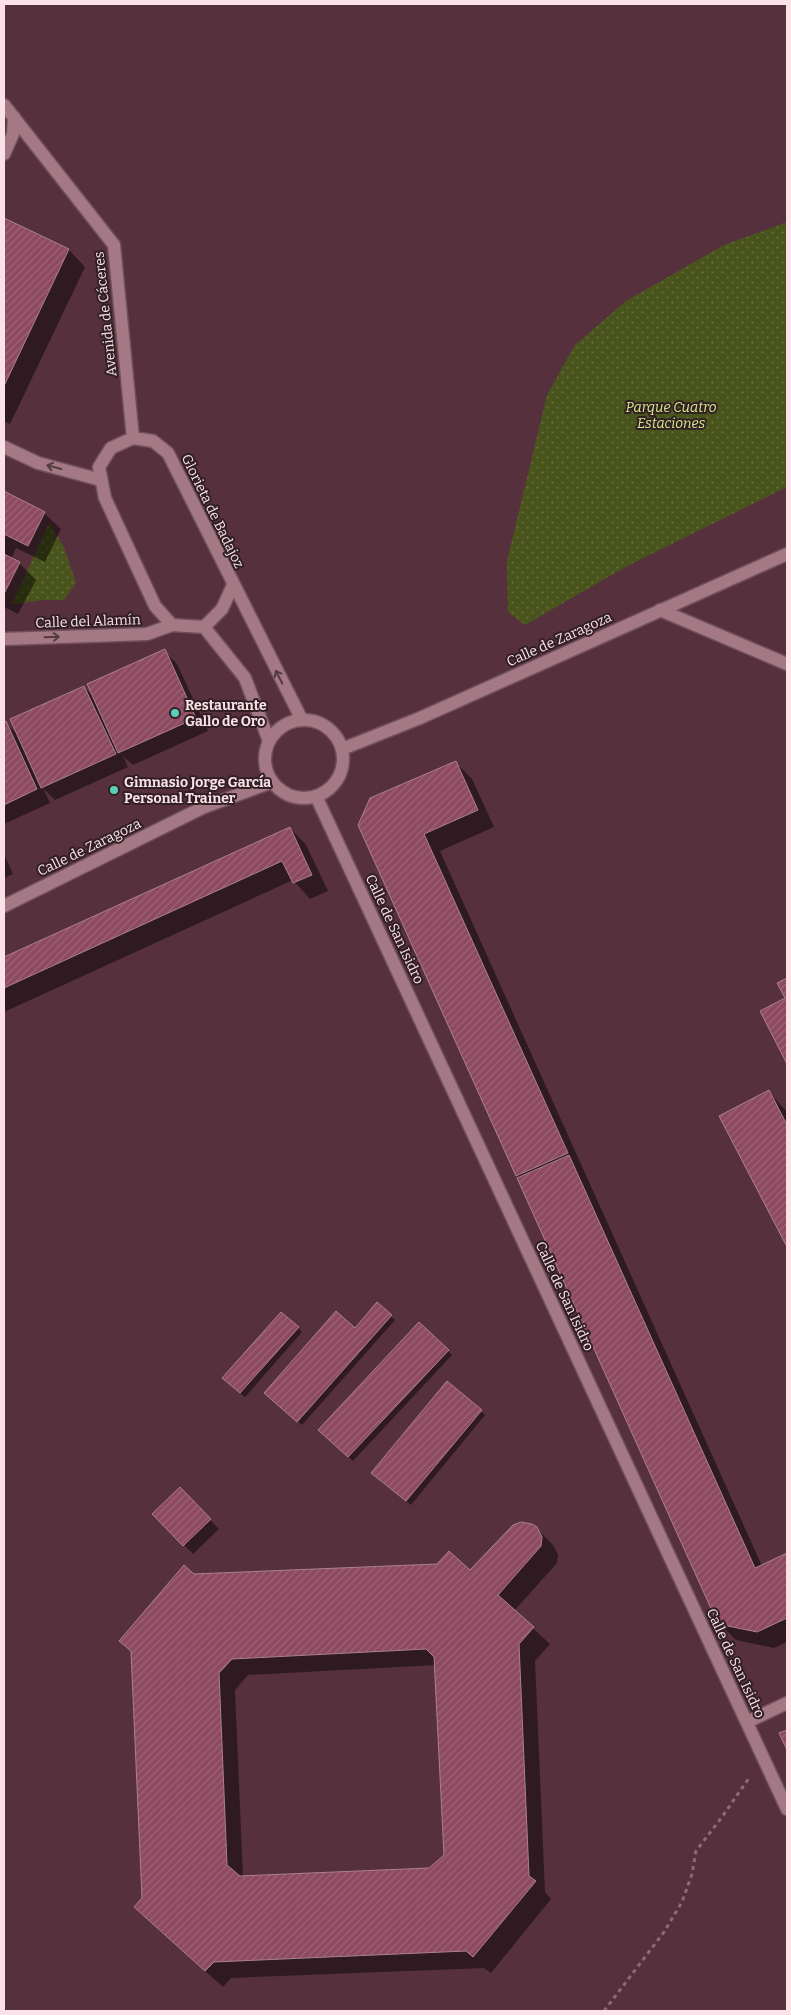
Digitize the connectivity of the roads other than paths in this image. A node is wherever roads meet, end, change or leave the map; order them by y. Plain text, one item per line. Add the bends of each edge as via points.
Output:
1 (4, 105) edge
2 (14, 117) junction
3 (4, 154) edge
4 (133, 438) junction
5 (4, 447) edge
6 (101, 480) junction
7 (787, 554) edge
8 (234, 585) junction
9 (660, 610) junction
10 (172, 625) junction
11 (204, 627) junction
12 (4, 639) edge
13 (787, 664) edge
14 (302, 720) junction
15 (269, 741) junction
16 (342, 749) junction
17 (272, 782) junction
18 (316, 796) junction
19 (4, 906) edge
20 (787, 1703) edge
21 (747, 1722) junction
22 (787, 1809) edge

1 - 2 street, Avenida de Cáceres
2 - 3 street via 13,134
2 - 4 street, Avenida de Cáceres via 114,245
4 - 6 street via 111,448 99,467
4 - 8 street, Glorieta de Badajoz via 153,441 168,453
6 -> 5 street via 38,463
6 - 10 street via 104,498 155,606
7 - 9 street, Calle de Zaragoza
8 - 11 street, Glorieta de Badajoz via 222,609
14 -> 8 street
9 - 13 street
9 - 16 street, Calle de Zaragoza via 420,718
10 - 11 street
12 -> 10 street, Calle del Alamín via 147,634
11 - 15 street via 245,678
14 - 15 street via 282,726
14 - 16 street via 319,723 333,734
15 - 17 street via 264,755
16 - 18 street via 342,768 332,786
17 - 18 street via 284,793 300,798
17 - 19 street, Calle de Zaragoza via 202,808
18 - 21 street, Calle de San Isidro
20 - 21 street
21 - 22 street, Calle de San Isidro

